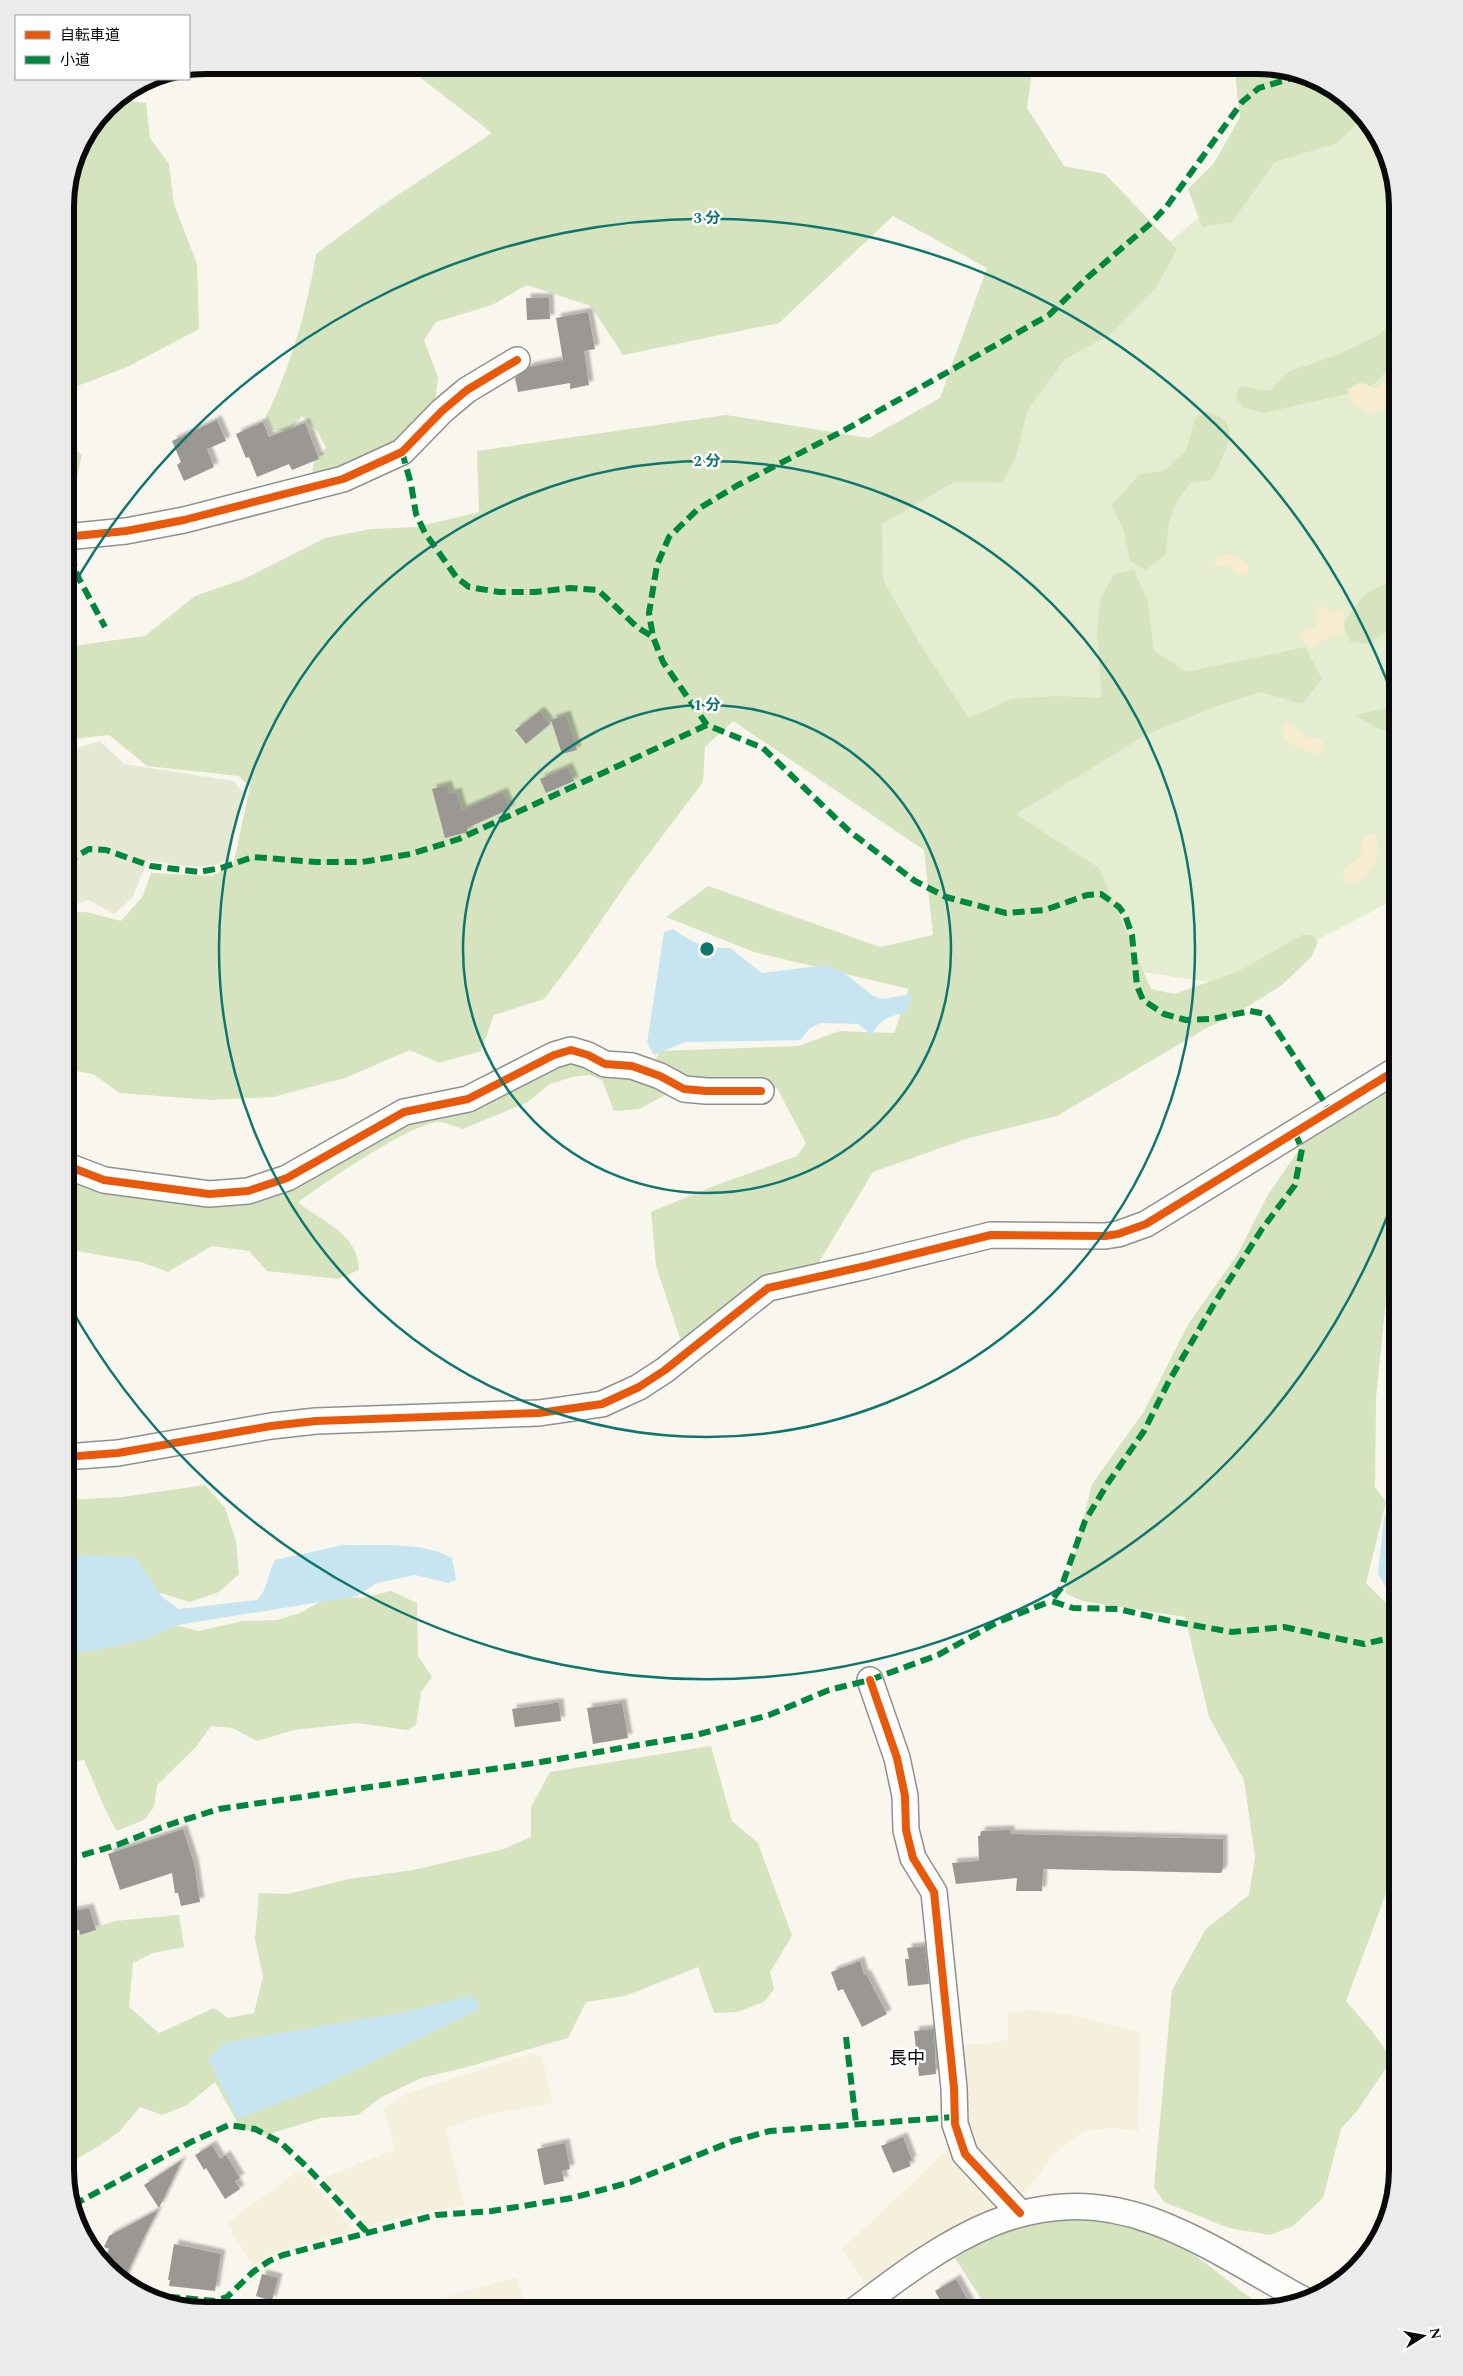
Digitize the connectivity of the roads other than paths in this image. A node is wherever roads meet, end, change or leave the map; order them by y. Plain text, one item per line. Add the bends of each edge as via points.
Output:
1 (517, 360) dead end
2 (74, 536) edge
3 (1389, 1075) edge
4 (761, 1091) dead end
5 (74, 1168) edge
6 (74, 1456) edge
7 (870, 1680) dead end
8 (1020, 2213) junction
9 (1297, 2296) edge
10 (866, 2302) edge

1 - 2 street via 467,390 402,452 343,479 169,523
3 - 6 street via 1146,1224 1105,1236 991,1234 768,1288 665,1370 639,1387 602,1404 539,1413 316,1421 118,1453
4 - 5 street via 684,1089 632,1066 605,1064 571,1050 554,1055 468,1099 404,1112 287,1178 248,1191 209,1194 104,1180
7 - 8 street via 898,1758 906,1830 913,1858 934,1892 955,2124 965,2154
8 - 9 street via 1078,2207 1128,2213 1182,2234
8 - 10 street via 958,2238

